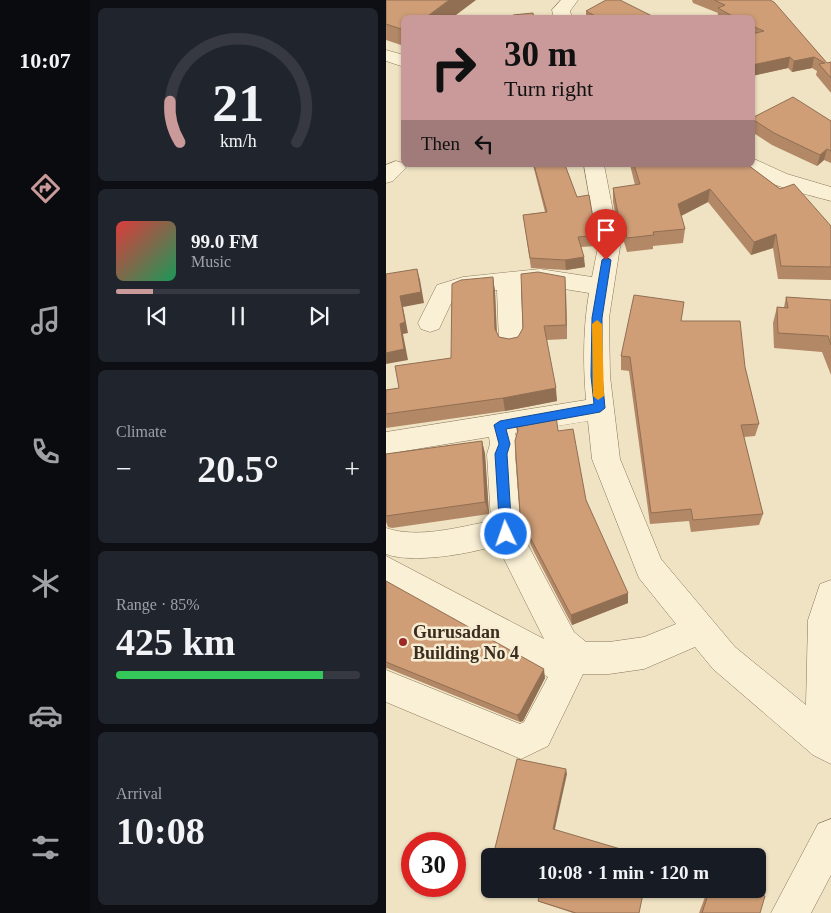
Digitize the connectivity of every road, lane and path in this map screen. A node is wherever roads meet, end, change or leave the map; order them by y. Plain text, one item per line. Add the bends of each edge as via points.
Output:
1 (570, 0) edge
2 (562, 15) edge
3 (386, 55) edge
4 (401, 61) edge
5 (755, 166) edge
6 (594, 167) edge
7 (831, 194) edge
8 (510, 281) junction
9 (602, 287) junction
10 (430, 323) dead end
11 (511, 342) edge
12 (600, 408) junction
13 (494, 426) junction
14 (386, 444) edge
15 (491, 534) dead end
16 (386, 541) edge
17 (386, 570) edge
18 (831, 594) edge
19 (701, 629) junction
20 (555, 650) junction
21 (386, 686) edge
22 (828, 745) edge
23 (831, 837) edge
24 (790, 913) edge

1 - 2 street via 561,10
3 - 4 street
5 - 7 street via 799,185
6 - 9 street via 609,247
8 - 9 street via 540,278
8 - 10 street via 462,285 445,291
8 - 11 street
9 - 12 street via 597,318
12 - 13 street
12 - 19 street via 606,459 650,568
13 - 14 street
13 - 20 street via 494,446 501,454 506,534
15 - 16 street via 404,545
17 - 20 street
18 - 22 street via 824,620 822,691
19 - 20 street via 644,653 580,658
19 - 22 street via 724,658
20 - 21 street via 568,671 536,734 521,742
23 - 24 street

